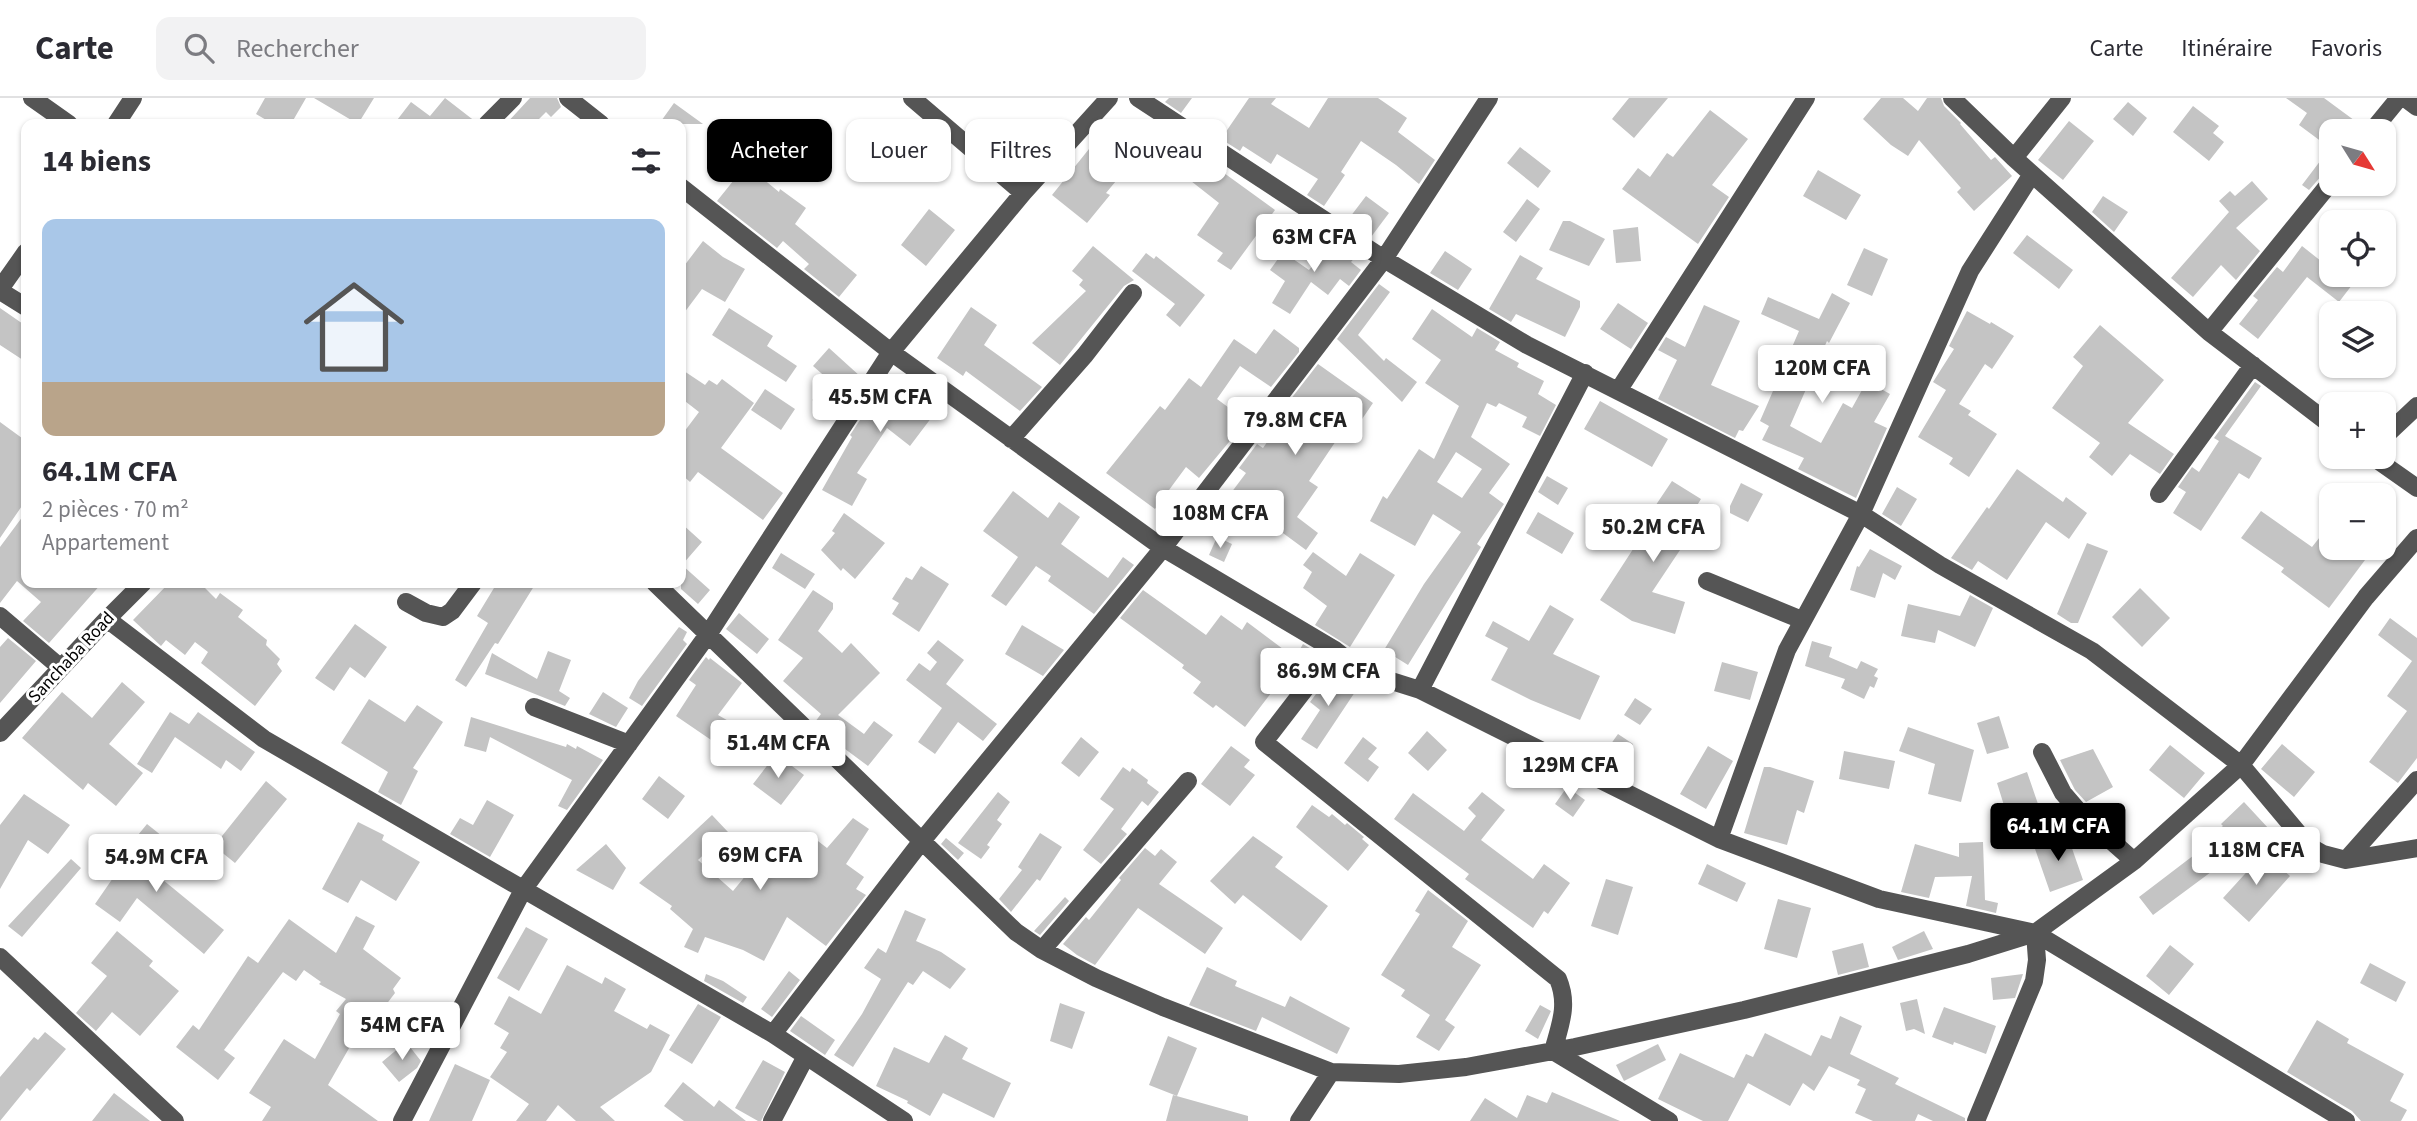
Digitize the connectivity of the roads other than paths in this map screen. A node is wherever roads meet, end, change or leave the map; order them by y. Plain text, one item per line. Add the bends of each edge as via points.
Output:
1 (32, 98) edge
2 (132, 98) edge
3 (513, 98) edge
4 (568, 98) edge
5 (912, 98) edge
6 (1109, 98) edge
7 (1139, 98) edge
8 (1489, 98) edge
9 (1806, 98) edge
10 (1952, 98) edge
11 (2062, 98) edge
12 (2399, 98) edge
13 (2405, 98) edge
14 (2417, 107) edge
15 (62, 119) edge
16 (119, 119) edge
17 (492, 119) edge
18 (595, 119) edge
19 (2382, 119) edge
20 (2014, 158) junction
21 (2032, 174) junction
22 (686, 191) edge
23 (1023, 193) junction
24 (2320, 196) edge
25 (21, 259) edge
26 (1384, 259) junction
27 (0, 290) edge
28 (1133, 293) dead end
29 (21, 304) edge
30 (2209, 332) junction
31 (891, 352) junction
32 (2253, 365) junction
33 (1585, 373) junction
34 (1618, 391) junction
35 (2417, 406) edge
36 (2319, 416) edge
37 (2396, 426) edge
38 (1011, 439) junction
39 (2390, 469) edge
40 (2417, 488) edge
41 (2159, 494) dead end
42 (1861, 514) junction
43 (2417, 538) edge
44 (1163, 548) junction
45 (1707, 581) dead end
46 (138, 588) edge
47 (469, 588) edge
48 (660, 588) edge
49 (405, 602) dead end
50 (0, 616) edge
51 (107, 619) junction
52 (1802, 620) junction
53 (709, 633) junction
54 (1335, 650) junction
55 (61, 668) junction
56 (1420, 690) junction
57 (534, 707) dead end
58 (0, 733) edge
59 (629, 744) junction
60 (2042, 752) dead end
61 (2241, 765) junction
62 (2417, 780) edge
63 (1188, 781) dead end
64 (1719, 839) junction
65 (921, 842) junction
66 (2417, 848) edge
67 (2134, 860) junction
68 (2346, 860) junction
69 (523, 890) junction
70 (2035, 933) junction
71 (1042, 950) junction
72 (0, 957) edge
73 (773, 1034) junction
74 (1553, 1051) junction
75 (806, 1056) junction
76 (1331, 1072) junction
77 (1978, 1120) edge
78 (174, 1121) edge
79 (402, 1121) edge
80 (772, 1121) edge
81 (904, 1121) edge
82 (1298, 1121) edge
83 (1669, 1121) edge
84 (2346, 1121) edge

1 - 15 street
2 - 16 street
3 - 17 street
4 - 18 street
5 - 23 street
6 - 23 street
7 - 26 street
8 - 26 street
9 - 34 street
10 - 20 street
11 - 20 street
12 - 19 street
13 - 14 street
20 - 21 street
21 - 30 street
21 - 42 street via 1970,271
22 - 31 street
23 - 31 street
24 - 30 street
25 - 27 street
26 - 33 street via 1527,345
26 - 44 street
27 - 29 street
28 - 38 street
30 - 32 street
31 - 38 street
31 - 53 street
32 - 36 street
32 - 41 street
33 - 34 street
33 - 56 street
34 - 42 street
35 - 37 street
38 - 44 street
39 - 40 street
42 - 52 street
42 - 61 street via 2092,652
43 - 61 street via 2366,597
44 - 54 street
44 - 65 street
45 - 52 street
46 - 51 street, Sanchaba Road
47 - 49 street via 443,617
48 - 53 street
50 - 55 street
51 - 55 street, Sanchaba Road
51 - 69 street via 264,738
52 - 64 street
53 - 59 street
53 - 65 street
54 - 56 street via 1363,673
54 - 74 street via 1264,742 1558,979 1564,1009
55 - 58 street, Sanchaba Road
56 - 64 street
57 - 59 street
59 - 69 street
60 - 67 street via 2063,793
61 - 67 street
61 - 68 street via 2309,846
62 - 68 street
63 - 71 street
64 - 70 street via 1879,900
65 - 71 street via 1016,932
65 - 73 street
66 - 68 street
67 - 70 street
69 - 73 street
69 - 79 street
70 - 74 street via 1758,1007
70 - 77 street via 2034,981
70 - 84 street
71 - 76 street via 1163,1007
72 - 78 street
73 - 75 street
74 - 76 street via 1412,1073
74 - 83 street
75 - 80 street
75 - 81 street
76 - 82 street

